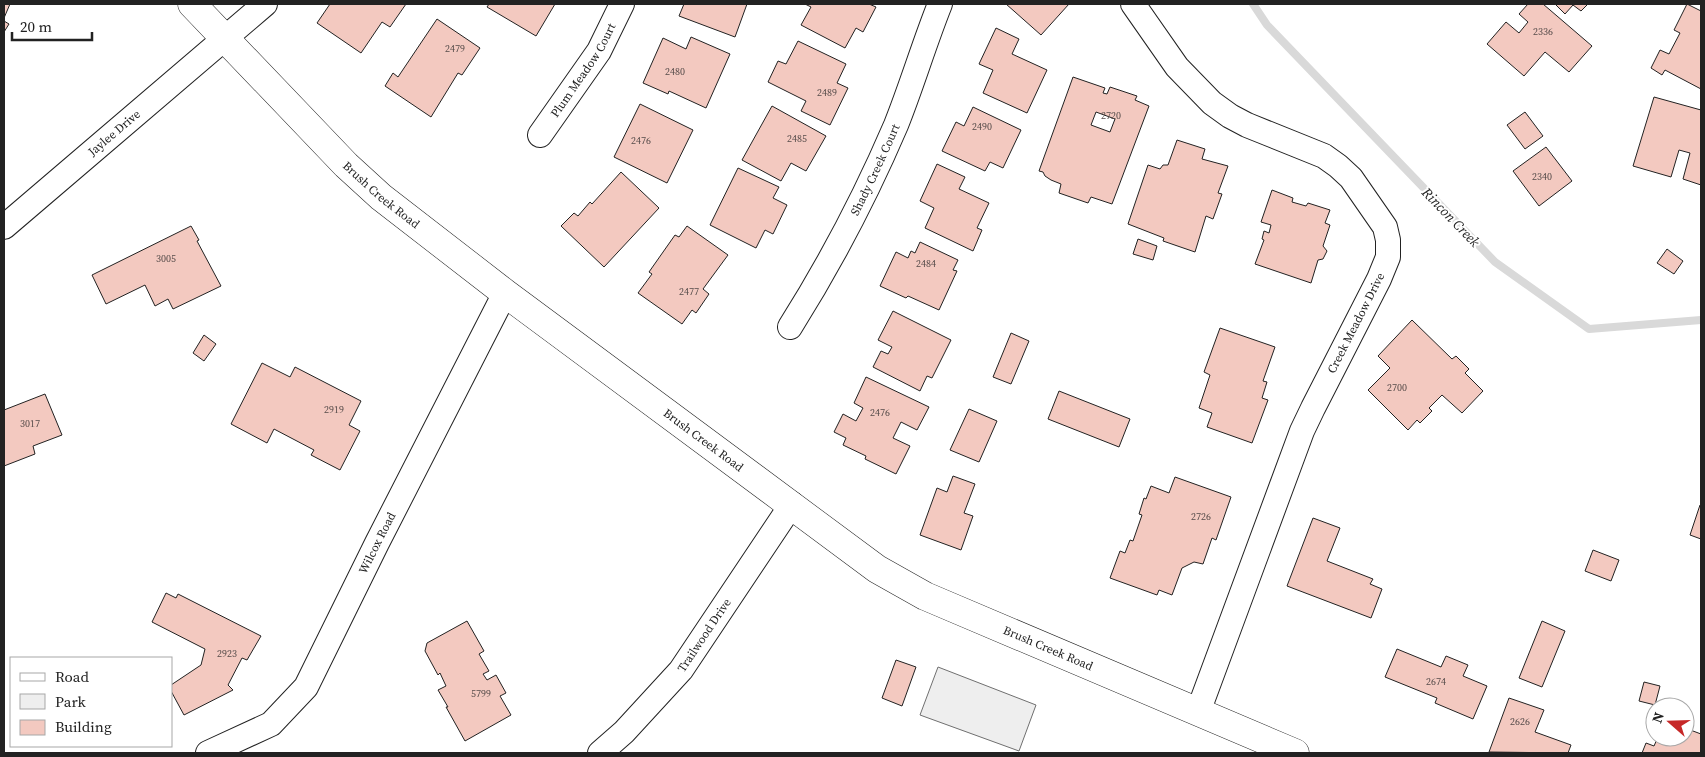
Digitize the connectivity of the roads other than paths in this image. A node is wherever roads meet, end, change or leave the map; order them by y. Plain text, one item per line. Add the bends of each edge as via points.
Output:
1 (192, 4) edge
2 (265, 4) edge
3 (622, 4) edge
4 (940, 4) edge
5 (1134, 4) edge
6 (224, 39) junction
7 (540, 135) dead end
8 (4, 227) edge
9 (505, 293) junction
10 (790, 327) dead end
11 (792, 504) junction
12 (1198, 712) junction
13 (208, 753) edge
14 (600, 753) edge
15 (1295, 753) edge

1 - 6 street, Brush Creek Road
2 - 6 street
3 - 7 street, Plum Meadow Court via 599,51
4 - 10 street, Shady Creek Court via 881,158 822,275
5 - 12 street, Creek Meadow Drive via 1177,67 1212,103 1247,126 1324,156 1351,178 1385,227 1388,240 1388,256 1379,279 1299,439
6 - 8 street, Jaylee Drive
6 - 9 street, Brush Creek Road via 346,165
9 - 11 street, Brush Creek Road
9 - 13 street, Wilcox Road via 306,687 271,724
11 - 12 street, Brush Creek Road via 878,569 918,592
11 - 14 street, Trailwood Drive via 681,670 624,732
12 - 15 street, Brush Creek Road

